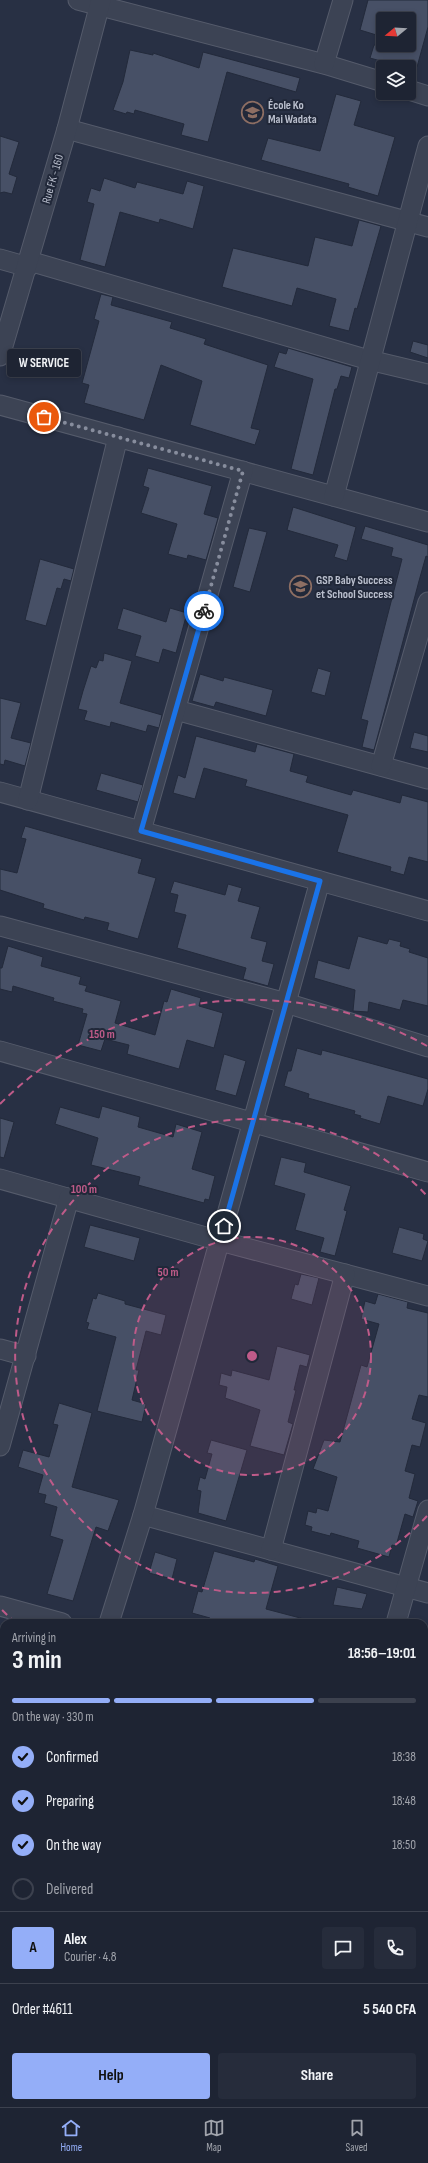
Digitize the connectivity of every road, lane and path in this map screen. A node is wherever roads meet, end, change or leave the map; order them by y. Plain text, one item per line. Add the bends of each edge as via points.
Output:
1 (78, 0) edge
2 (343, 0) edge
3 (100, 3) edge
4 (324, 64) junction
5 (376, 80) edge
6 (416, 92) edge
7 (428, 96) edge
8 (67, 129) junction
9 (428, 146) edge
10 (407, 222) junction
11 (428, 228) edge
12 (0, 259) edge
13 (28, 264) junction
14 (3, 338) edge
15 (0, 356) edge
16 (369, 360) junction
17 (428, 374) edge
18 (0, 405) edge
19 (118, 437) junction
20 (243, 471) junction
21 (334, 496) junction
22 (428, 522) edge
23 (428, 602) edge
24 (421, 656) edge
25 (176, 710) junction
26 (381, 766) junction
27 (428, 779) edge
28 (0, 792) edge
29 (28, 800) junction
30 (141, 831) junction
31 (320, 881) junction
32 (428, 911) edge
33 (0, 926) edge
34 (286, 1003) junction
35 (428, 1047) edge
36 (0, 1051) edge
37 (253, 1122) junction
38 (428, 1172) edge
39 (0, 1179) edge
40 (69, 1198) junction
41 (220, 1241) junction
42 (345, 1274) junction
43 (428, 1296) edge
44 (0, 1349) edge
45 (26, 1356) junction
46 (0, 1446) edge
47 (428, 1510) edge
48 (143, 1515) junction
49 (271, 1550) junction
50 (407, 1587) junction
51 (428, 1593) edge
52 (0, 1606) edge
53 (47, 1619) edge
54 (110, 1619) edge
55 (397, 1619) edge

1 - 3 street
2 - 4 street
3 - 4 street
3 - 8 street, Rue FK - 160
4 - 5 street
6 - 7 street
8 - 10 street
8 - 13 street, Rue FK - 160
9 - 10 street
10 - 11 street
10 - 16 street
12 - 13 street
13 - 14 street, Rue FK - 160
13 - 16 street
14 - 15 street, Rue FK - 160
16 - 17 street
16 - 21 street
18 - 19 street
19 - 20 street
19 - 29 street
20 - 21 street
20 - 25 street
21 - 22 street
23 - 24 street
24 - 26 street
25 - 26 street
25 - 30 street
26 - 27 street
28 - 29 street
29 - 30 street
30 - 31 street
31 - 32 street
31 - 34 street
33 - 34 street
34 - 35 street
34 - 37 street
36 - 37 street
37 - 38 street
37 - 41 street
39 - 40 street
40 - 41 street
40 - 45 street
41 - 42 street
41 - 48 street
42 - 43 street
42 - 49 street
44 - 45 street
45 - 46 street
47 - 50 street
48 - 49 street
48 - 54 street
49 - 50 street
50 - 51 street
50 - 55 street
52 - 53 street

